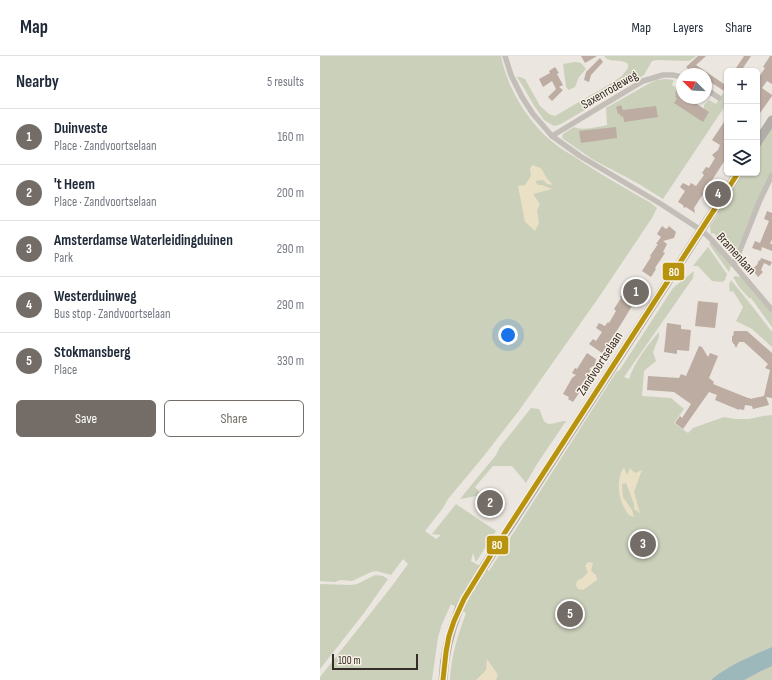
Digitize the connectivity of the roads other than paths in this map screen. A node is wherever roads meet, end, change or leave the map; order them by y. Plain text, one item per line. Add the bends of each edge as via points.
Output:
1 (505, 56) edge
2 (676, 76) edge
3 (712, 93) edge
4 (719, 98) dead end
5 (772, 120) edge
6 (552, 136) junction
7 (759, 140) edge
8 (772, 175) edge
9 (736, 176) edge
10 (700, 230) junction
11 (734, 265) junction
12 (772, 310) edge
13 (483, 568) tunnel mouth
14 (459, 609) tunnel mouth
15 (444, 680) edge

1 - 6 street, Bramenlaan via 522,97
2 - 6 street, Saxenrodeweg via 663,75 643,80
3 - 4 street
5 - 7 main road
6 - 10 street, Bramenlaan
8 - 11 street
9 - 10 main road, Zandvoortselaan
10 - 11 street, Bramenlaan
10 - 13 main road, Zandvoortselaan
11 - 12 street, Bramenlaan
14 - 15 main road via 448,641

